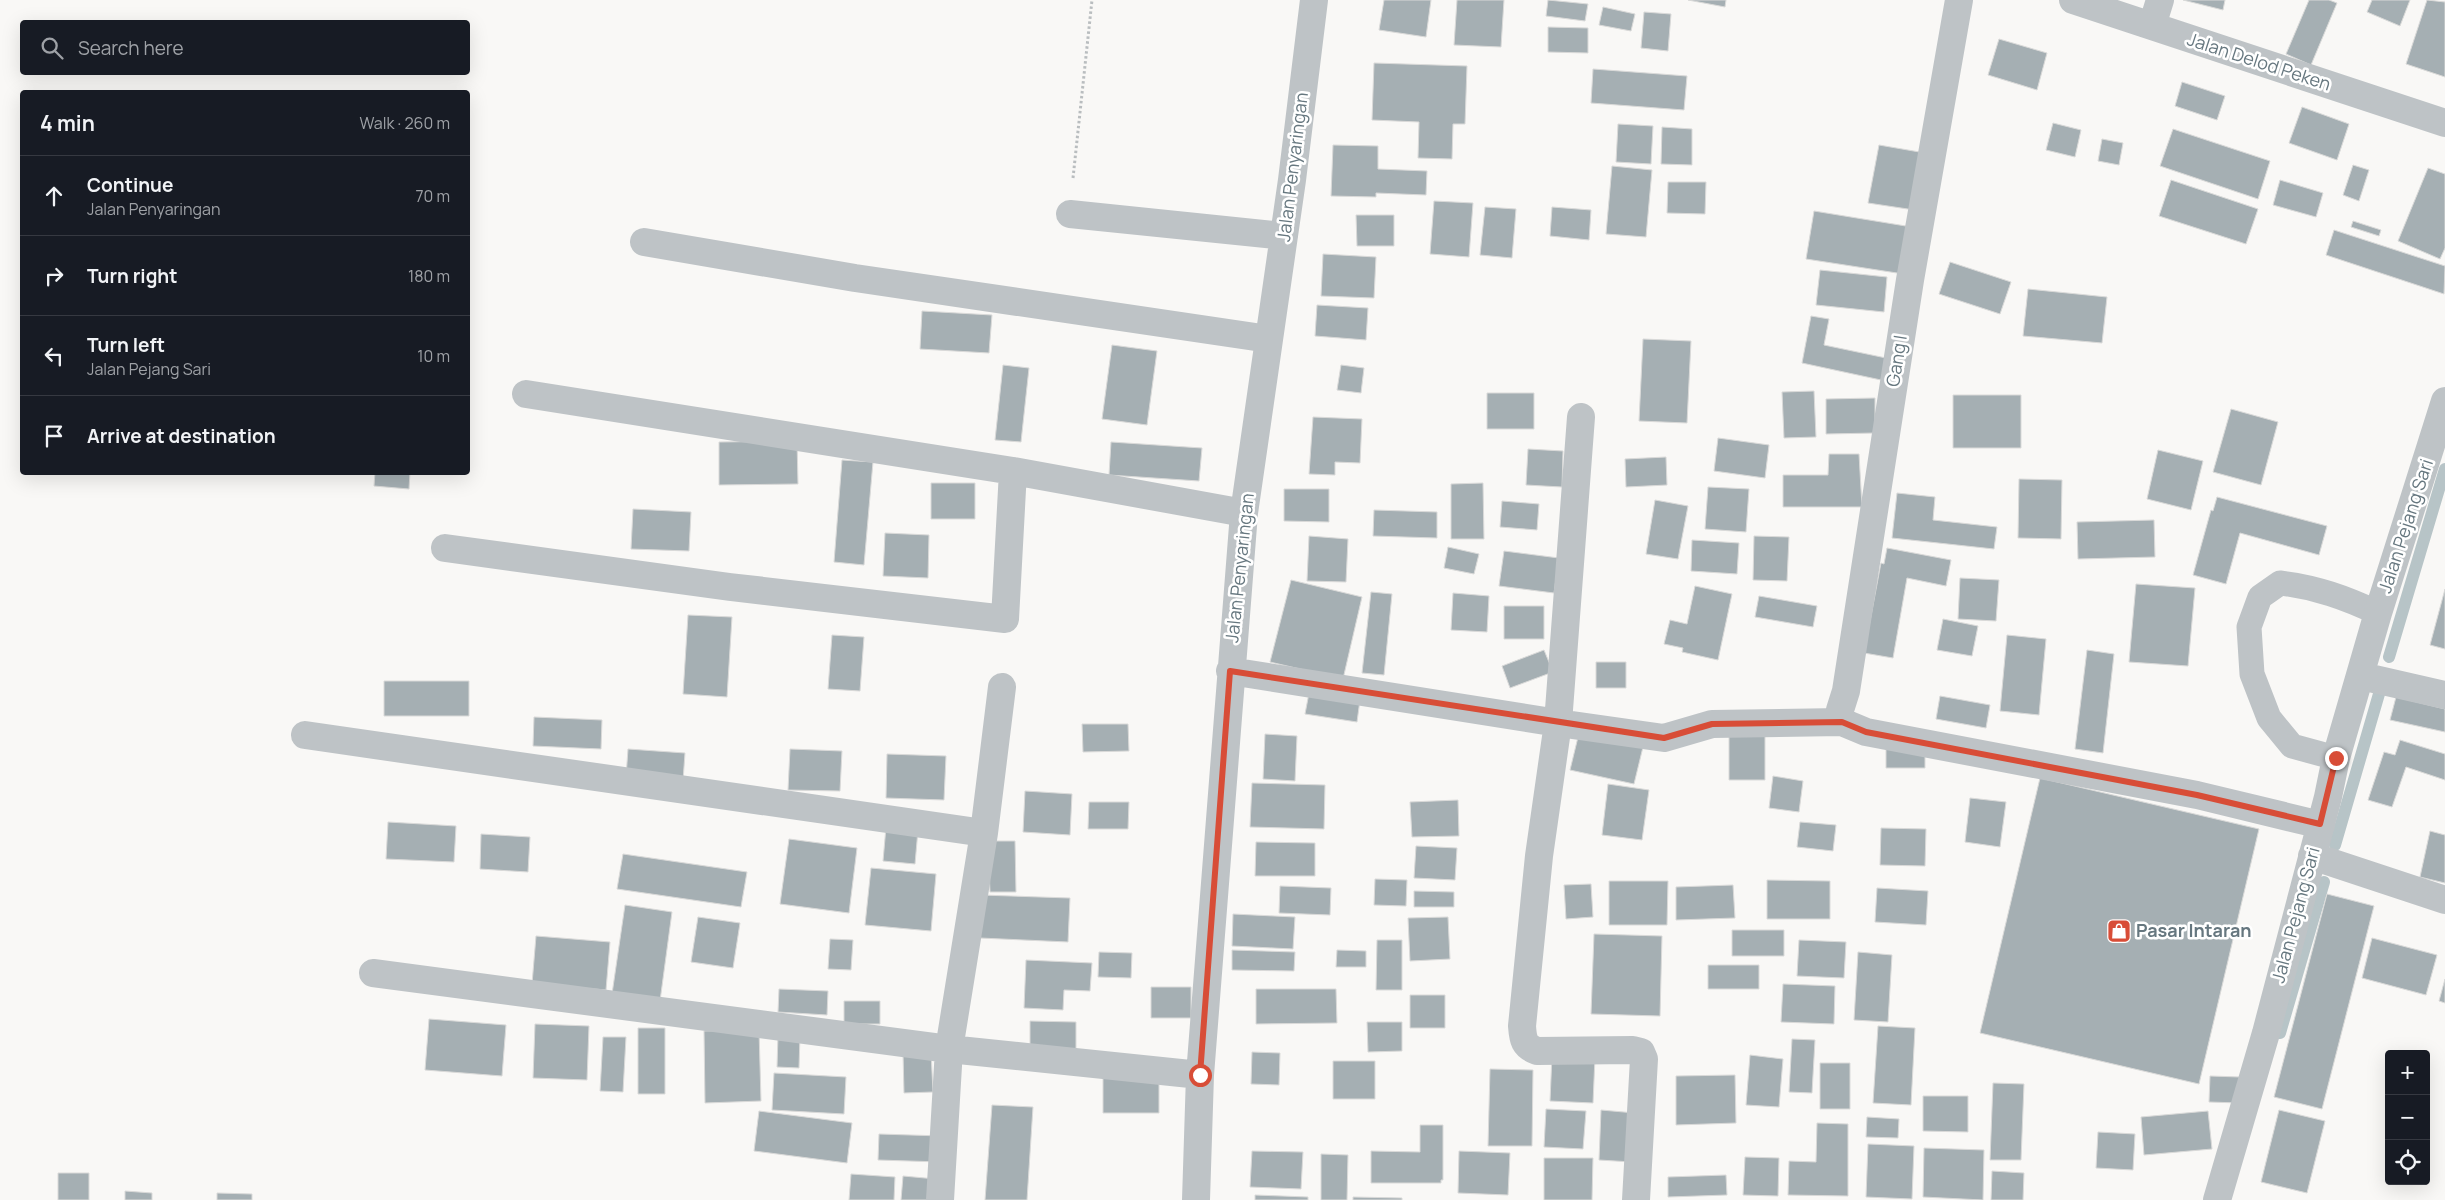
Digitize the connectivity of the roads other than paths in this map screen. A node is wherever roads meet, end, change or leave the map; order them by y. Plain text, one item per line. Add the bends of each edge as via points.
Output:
1 (1314, 0) edge
2 (1959, 0) edge
3 (2074, 0) edge
4 (2160, 0) edge
5 (2152, 26) junction
6 (2445, 123) edge
7 (1070, 214) road end
8 (1284, 236) junction
9 (644, 242) dead end
10 (1269, 339) junction
11 (526, 394) dead end
12 (2445, 401) edge
13 (1580, 417) dead end
14 (1013, 471) junction
15 (1244, 513) junction
16 (445, 548) dead end
17 (2378, 612) junction
18 (1230, 671) junction
19 (2361, 676) junction
20 (1002, 687) dead end
21 (2445, 695) edge
22 (1840, 722) junction
23 (1558, 723) junction
24 (305, 735) dead end
25 (2336, 758) junction
26 (2320, 824) junction
27 (984, 833) junction
28 (2312, 856) junction
29 (2445, 900) edge
30 (373, 973) dead end
31 (949, 1049) junction
32 (1200, 1075) junction
33 (940, 1200) edge
34 (1196, 1200) edge
35 (1636, 1200) edge
36 (2217, 1200) edge

1 - 8 street, Jalan Penyaringan
2 - 22 street, Gang I via 1908,290
3 - 5 street, Jalan Delod Peken
4 - 5 street
5 - 6 street, Jalan Delod Peken
7 - 8 street
8 - 10 street, Jalan Penyaringan
9 - 10 street via 854,278
10 - 15 street, Jalan Penyaringan
11 - 14 street
12 - 17 street, Jalan Pejang Sari
13 - 23 street
14 - 15 street
14 - 16 street via 1005,619 730,587
15 - 18 street, Jalan Penyaringan
17 - 19 street, Jalan Pejang Sari
17 - 25 lane via 2339,595 2280,583 2260,597 2249,627 2252,674 2269,718 2292,746
18 - 23 street
18 - 32 street, Jalan Penyaringan
19 - 21 street
19 - 25 street, Jalan Pejang Sari
20 - 27 street
22 - 23 street via 1712,724 1664,738
22 - 26 street via 1866,732 2197,795
23 - 35 street via 1539,856 1522,1026 1524,1041 1537,1051 1641,1052 1644,1059
24 - 27 street
25 - 26 street, Jalan Pejang Sari
26 - 28 street, Jalan Pejang Sari
27 - 31 street
28 - 29 street
28 - 36 street, Jalan Pejang Sari via 2266,1033
30 - 31 street
31 - 32 street
31 - 33 street
32 - 34 street, Jalan Penyaringan

